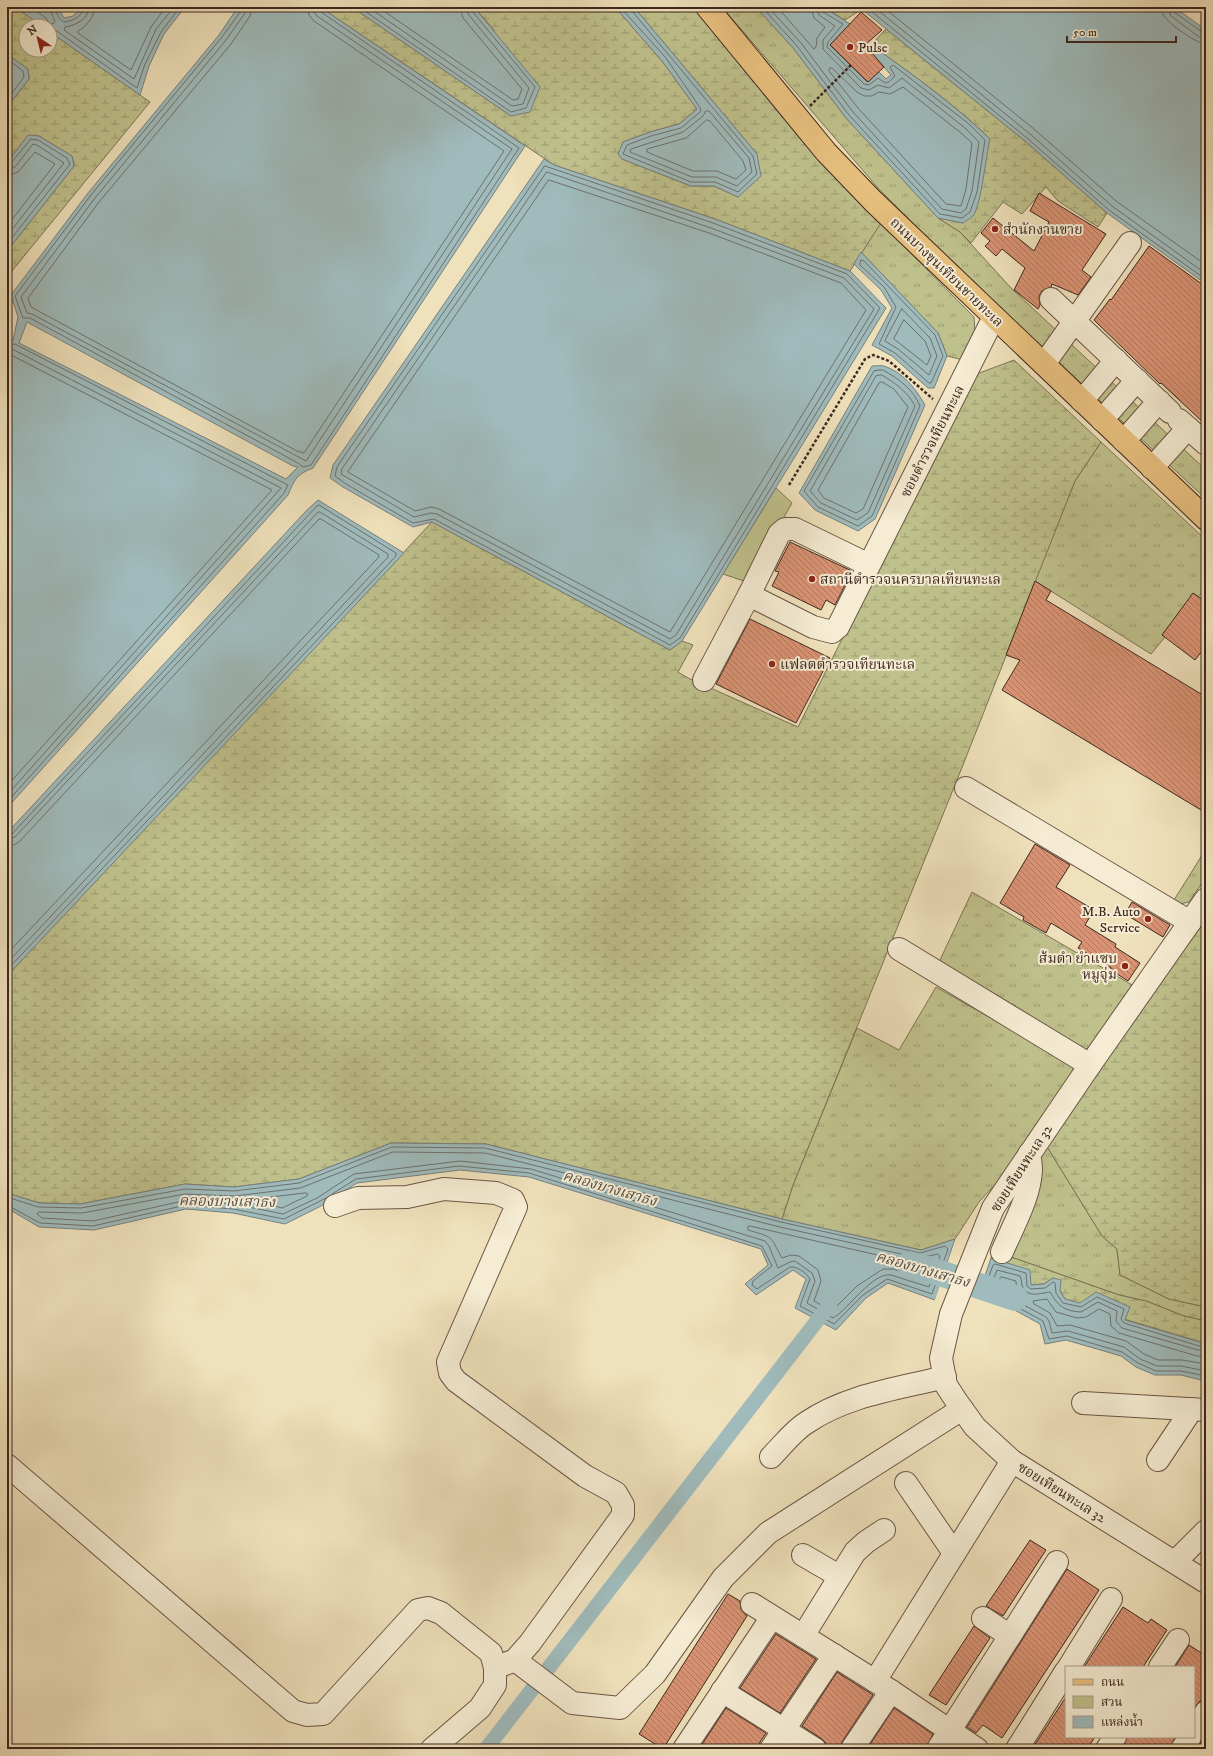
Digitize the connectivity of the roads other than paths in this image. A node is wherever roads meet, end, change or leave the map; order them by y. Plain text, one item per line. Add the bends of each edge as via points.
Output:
1 (707, 7) edge
2 (1130, 243) dead end
3 (1051, 299) dead end
4 (994, 317) junction
5 (1074, 321) junction
6 (1116, 360) junction
7 (1044, 364) junction
8 (1137, 380) junction
9 (1082, 401) junction
10 (1174, 415) junction
11 (1102, 420) junction
12 (1124, 441) junction
13 (1206, 444) edge
14 (1152, 468) junction
15 (1206, 519) edge
16 (869, 565) junction
17 (749, 595) junction
18 (704, 680) dead end
19 (966, 788) dead end
20 (1206, 899) edge
21 (1190, 922) junction
22 (899, 949) dead end
23 (1090, 1065) junction
24 (1030, 1154) junction
25 (335, 1206) dead end
26 (1002, 1252) dead end
27 (945, 1377) junction
28 (1083, 1403) dead end
29 (962, 1409) junction
30 (1199, 1410) edge
31 (771, 1457) dead end
32 (1158, 1460) dead end
33 (1012, 1461) junction
34 (7, 1465) edge
35 (906, 1484) dead end
36 (884, 1530) dead end
37 (1206, 1531) edge
38 (954, 1553) junction
39 (803, 1555) dead end
40 (1057, 1562) dead end
41 (1175, 1562) junction
42 (840, 1576) junction
43 (1206, 1582) edge
44 (1111, 1599) dead end
45 (752, 1604) dead end
46 (772, 1617) junction
47 (983, 1618) dead end
48 (803, 1636) junction
49 (1010, 1636) junction
50 (1178, 1640) dead end
51 (834, 1655) junction
52 (505, 1664) junction
53 (1069, 1666) edge
54 (1161, 1666) edge
55 (1065, 1673) edge
56 (883, 1686) junction
57 (722, 1691) junction
58 (1206, 1712) edge
59 (1195, 1729) edge
60 (784, 1730) junction
61 (950, 1731) junction
62 (1114, 1738) edge
63 (1189, 1738) edge
64 (432, 1749) edge
65 (684, 1749) edge
66 (771, 1749) edge
67 (815, 1749) edge
68 (852, 1749) edge
69 (938, 1749) edge
70 (977, 1749) edge
71 (1017, 1749) edge
72 (1107, 1749) edge
73 (1182, 1749) edge

1 - 4 main road, ถนนบางขุนเทียนชายทะเล via 826,152 873,201
2 - 5 street
3 - 5 street
4 - 7 main road, ถนนบางขุนเทียนชายทะเล
4 - 16 street, ซอยตำรวจเทียนทะเล
5 - 6 street
5 - 7 street
6 - 8 street
6 - 9 street
7 - 9 main road, ถนนบางขุนเทียนชายทะเล
8 - 10 street
8 - 11 street
9 - 11 main road, ถนนบางขุนเทียนชายทะเล
10 - 12 street
10 - 13 street
10 - 14 street
11 - 12 main road, ถนนบางขุนเทียนชายทะเล
12 - 14 main road, ถนนบางขุนเทียนชายทะเล
14 - 15 main road, ถนนบางขุนเทียนชายทะเล
16 - 17 street via 795,529 785,529 779,534
16 - 17 street, ซอยตำรวจเทียนทะเล via 838,627 832,632 813,627
17 - 18 street
19 - 21 street
20 - 21 street, ซอยเทียนทะเล 32
21 - 23 street, ซอยเทียนทะเล 32
22 - 23 street
23 - 24 street, ซอยเทียนทะเล 32
24 - 26 street via 1028,1186
24 - 27 street, ซอยเทียนทะเล 32 via 993,1208 951,1314 941,1358
25 - 52 street via 358,1198 407,1197 444,1189 496,1193 513,1200 516,1207 448,1362 450,1373 456,1382 578,1471 616,1493 623,1505 623,1515 530,1643
27 - 29 street, ซอยเทียนทะเล 32 via 946,1385
27 - 31 street via 864,1396 826,1411 804,1424
28 - 30 street
29 - 33 street, ซอยเทียนทะเล 32 via 975,1427
29 - 52 street via 768,1533 723,1578 655,1674 620,1708 572,1704
30 - 32 street
33 - 38 street
33 - 41 street, ซอยเทียนทะเล 32
34 - 52 street via 293,1710 307,1715 323,1714 418,1610 428,1608 441,1613
35 - 38 street
36 - 42 street via 855,1552
37 - 41 street
38 - 56 street
39 - 42 street
40 - 49 street
41 - 43 street, ซอยเทียนทะเล 32
42 - 48 street
44 - 53 street
45 - 46 street
46 - 48 street
46 - 57 street
47 - 49 street
48 - 51 street
49 - 61 street
50 - 54 street
51 - 56 street
51 - 60 street
52 - 64 street via 480,1708
55 - 71 street
56 - 61 street
56 - 68 street
57 - 60 street
57 - 65 street
58 - 59 street
60 - 66 street
60 - 67 street
61 - 69 street
61 - 70 street
62 - 72 street
63 - 73 street

